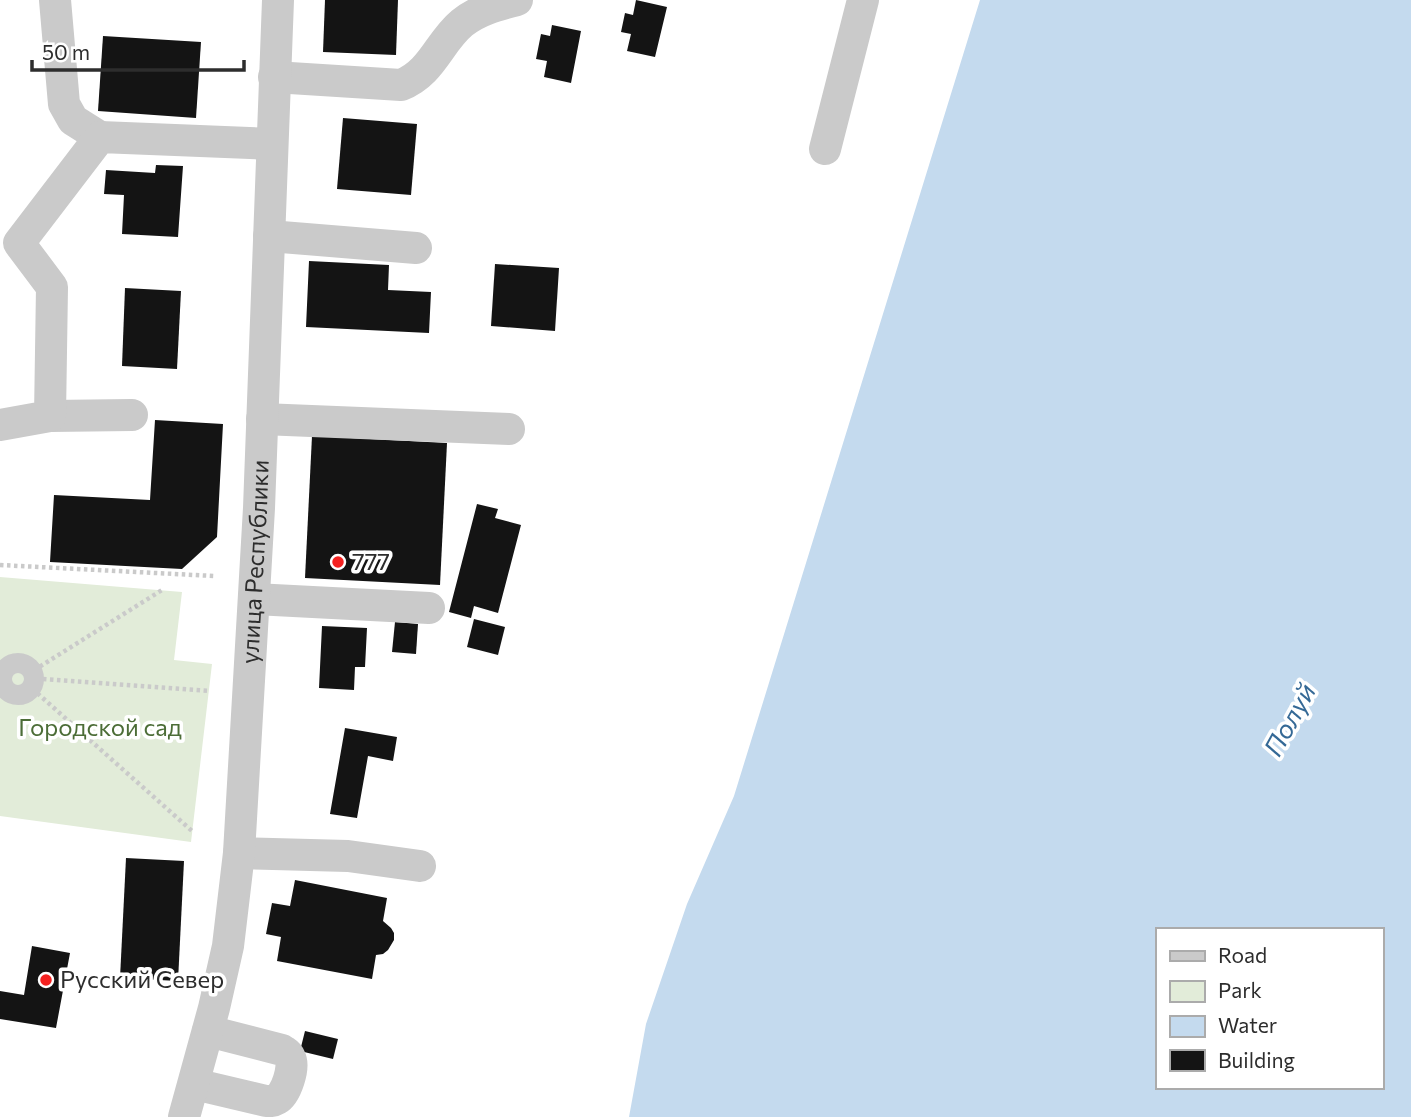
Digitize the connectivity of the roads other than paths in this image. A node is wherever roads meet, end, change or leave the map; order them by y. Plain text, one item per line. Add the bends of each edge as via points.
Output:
1 (55, 0) edge
2 (278, 0) edge
3 (517, 0) edge
4 (863, 0) edge
5 (274, 77) junction
6 (100, 136) junction
7 (272, 144) junction
8 (825, 149) dead end
9 (268, 236) junction
10 (10, 244) edge
11 (416, 248) dead end
12 (132, 415) dead end
13 (50, 416) junction
14 (262, 419) junction
15 (0, 425) edge
16 (509, 429) dead end
17 (254, 598) junction
18 (429, 608) dead end
19 (239, 853) junction
20 (420, 866) dead end
21 (208, 1031) junction
22 (194, 1084) junction
23 (184, 1117) edge

1 - 6 street via 64,104 73,120
2 - 5 street, улица Республики
3 - 5 street via 491,7 460,25 424,70 401,85
4 - 8 street
5 - 7 street, улица Республики
6 - 7 street
6 - 10 street
7 - 9 street, улица Республики
9 - 11 street
9 - 14 street, улица Республики
10 - 13 street via 52,287
12 - 13 street
13 - 15 street
14 - 16 street
14 - 17 street, улица Республики
17 - 18 street
17 - 19 street, улица Республики
19 - 20 street via 348,856
19 - 21 street, улица Республики via 228,946
21 - 22 street, улица Республики
21 - 22 street via 282,1050 292,1060 292,1069 285,1091 273,1101
22 - 23 street, улица Республики

